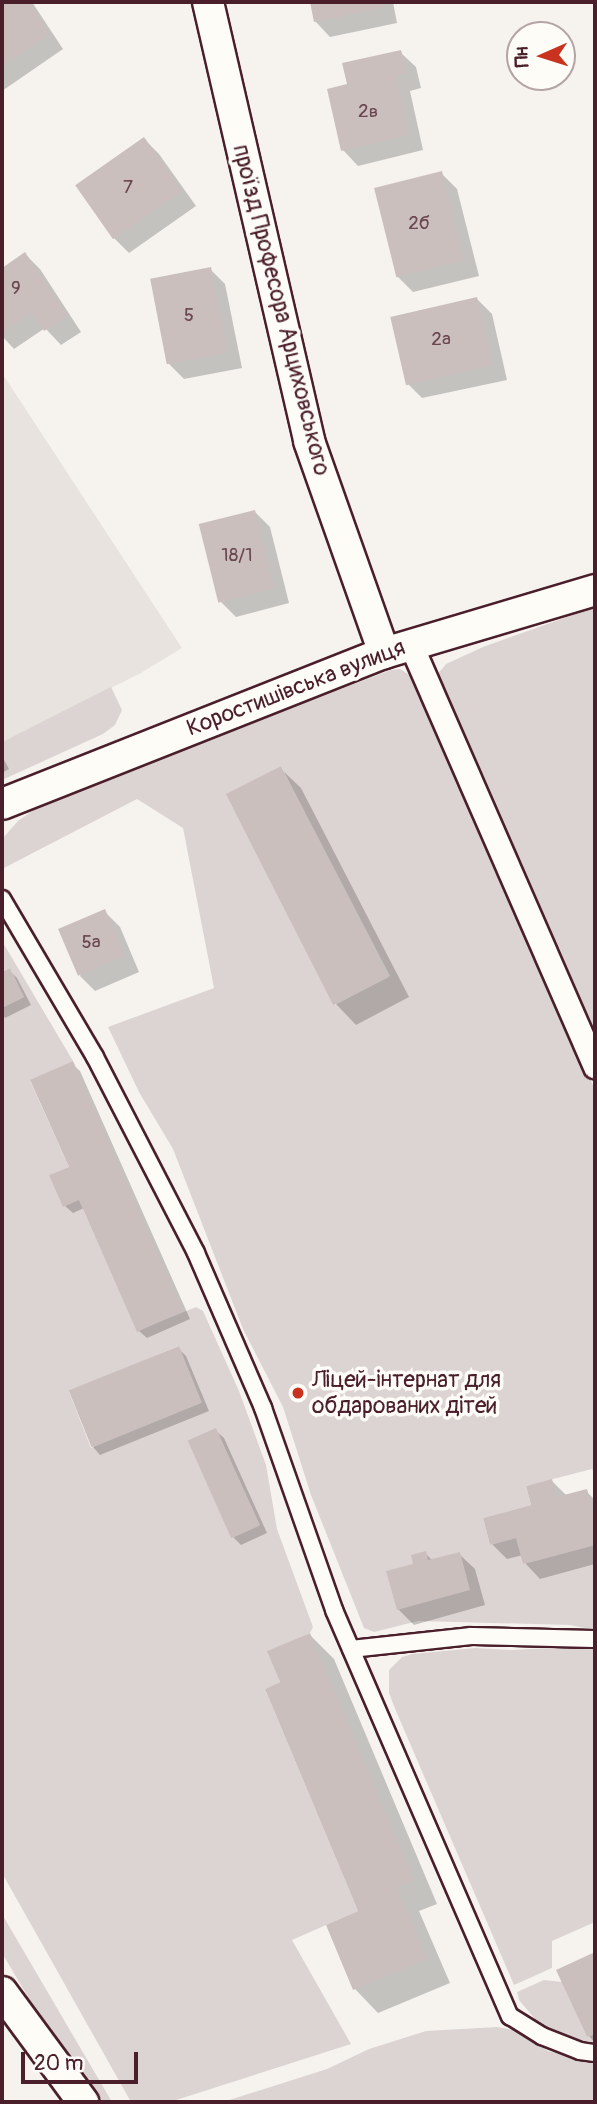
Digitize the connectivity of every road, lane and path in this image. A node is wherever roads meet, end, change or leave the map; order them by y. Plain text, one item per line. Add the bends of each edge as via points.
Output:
1 (208, 2) edge
2 (595, 590) edge
3 (397, 648) junction
4 (2, 804) edge
5 (2, 900) edge
6 (595, 1066) edge
7 (595, 1639) edge
8 (351, 1649) junction
9 (2, 1992) edge
10 (595, 2053) edge
11 (83, 2102) edge

1 - 3 street, проїзд Професора Арциховського via 309,441
2 - 3 street, Коростишівська вулиця
3 - 4 street, Коростишівська вулиця
3 - 6 street
5 - 8 lane via 95,1056 196,1253 263,1408
7 - 8 lane via 471,1636
8 - 10 lane via 510,2016 541,2036
9 - 11 street

